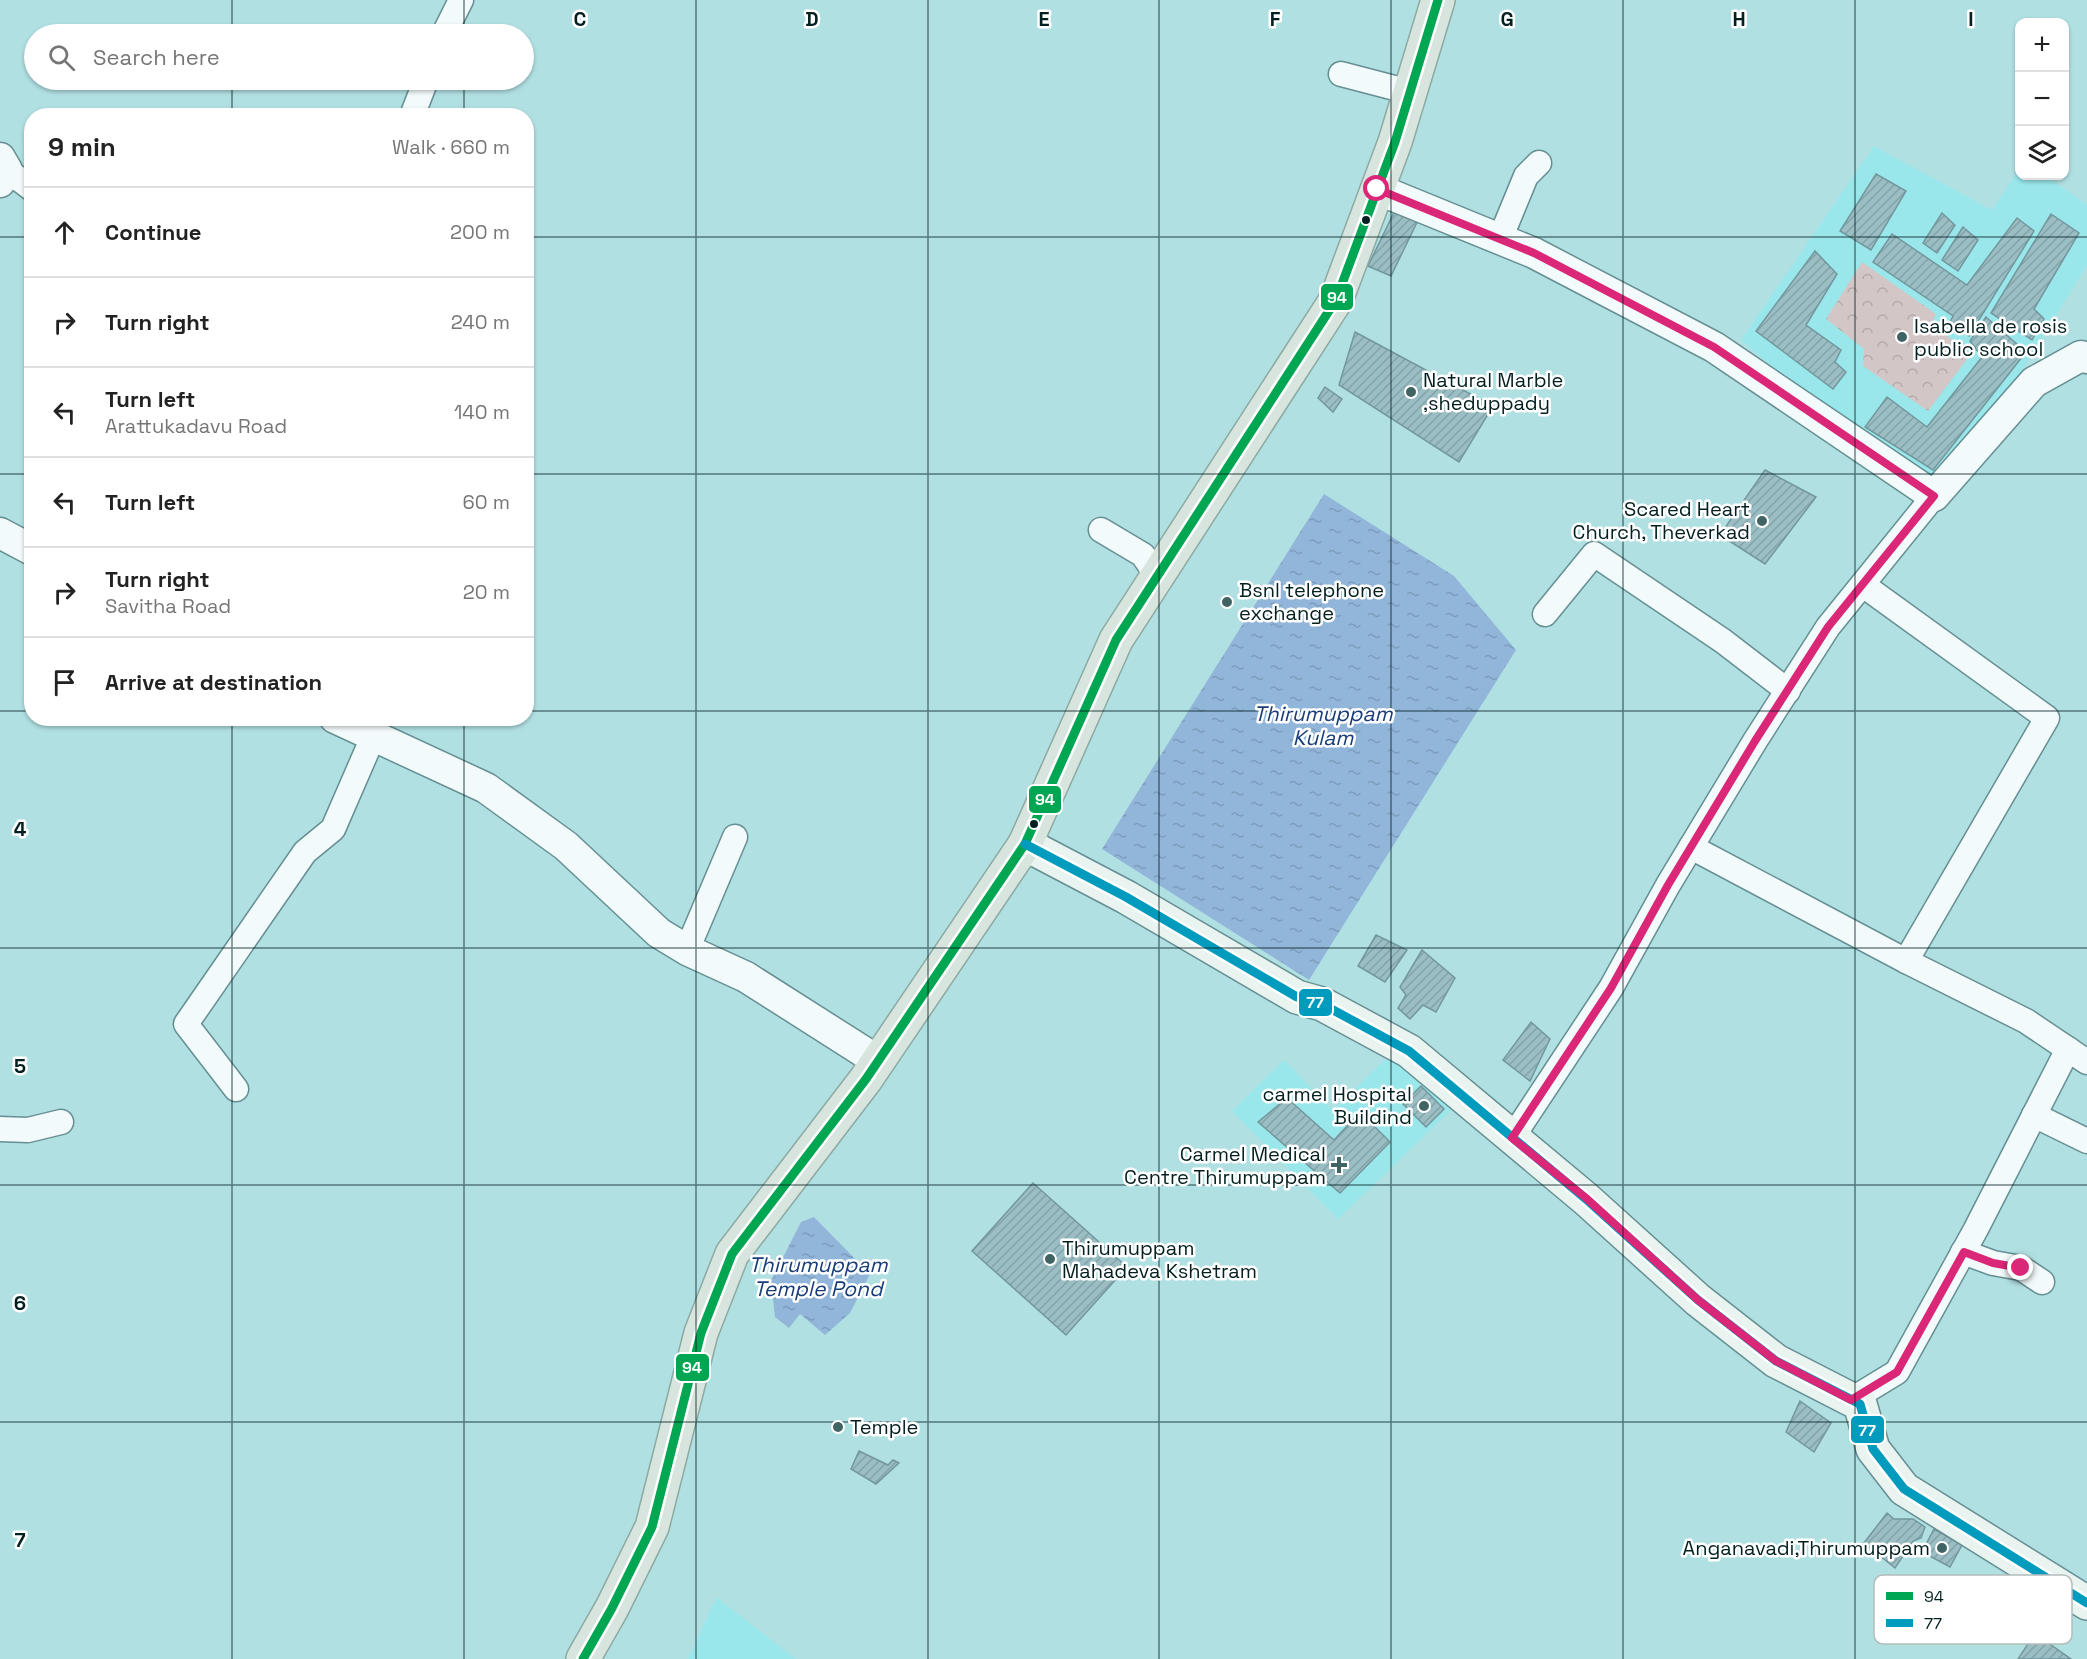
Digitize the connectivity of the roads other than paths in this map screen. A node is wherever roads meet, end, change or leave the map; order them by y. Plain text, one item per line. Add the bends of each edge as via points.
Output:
1 (461, 0) edge
2 (1438, 0) edge
3 (449, 24) edge
4 (1341, 74) dead end
5 (422, 90) edge
6 (1410, 92) junction
7 (415, 108) edge
8 (1539, 163) dead end
9 (2, 170) edge
10 (24, 184) edge
11 (1377, 189) junction
12 (1500, 239) junction
13 (2087, 358) edge
14 (1934, 496) junction
15 (1101, 530) dead end
16 (0, 533) edge
17 (24, 546) edge
18 (1157, 576) junction
19 (1863, 585) junction
20 (1545, 614) dead end
21 (1788, 691) junction
22 (351, 726) edge
23 (373, 737) junction
24 (735, 837) dead end
25 (1025, 844) junction
26 (1691, 847) junction
27 (687, 950) junction
28 (1906, 961) junction
29 (2077, 1056) edge
30 (878, 1061) junction
31 (236, 1089) dead end
32 (2034, 1115) junction
33 (61, 1122) dead end
34 (0, 1129) edge
35 (1512, 1138) junction
36 (2087, 1141) edge
37 (1964, 1252) junction
38 (2042, 1282) dead end
39 (1851, 1400) junction
40 (2042, 1575) edge
41 (2072, 1594) edge
42 (2087, 1603) edge
43 (583, 1659) edge

1 - 3 street
2 - 6 highway
4 - 6 street
5 - 7 street
6 - 11 highway
8 - 12 street via 1526,176
9 - 10 street
11 - 12 street
11 - 18 highway via 1336,300
12 - 14 street via 1714,347
13 - 14 street via 2081,356 2034,382
14 - 19 street
15 - 18 street via 1143,555
16 - 17 street
18 - 25 highway via 1116,640
19 - 21 street via 1828,627
19 - 28 street via 2047,718
20 - 21 street via 1594,554 1724,641
21 - 26 street
22 - 23 street
23 - 27 street via 486,788 566,846 658,933
23 - 31 street via 333,829 305,852 186,1024
24 - 27 street
25 - 30 highway
25 - 35 main road via 1126,897 1297,997 1322,1004 1409,1051
26 - 28 street
26 - 35 street via 1611,988
27 - 30 street via 746,977
28 - 29 street via 2026,1021
29 - 32 street
30 - 43 highway via 732,1254 701,1333 652,1527
32 - 36 street
32 - 37 street
33 - 34 street via 28,1130
35 - 39 main road via 1586,1198 1698,1300 1776,1361
37 - 38 street via 2021,1268
37 - 39 street via 1897,1372
39 - 40 main road via 1860,1404 1873,1449 1904,1489
41 - 42 main road

